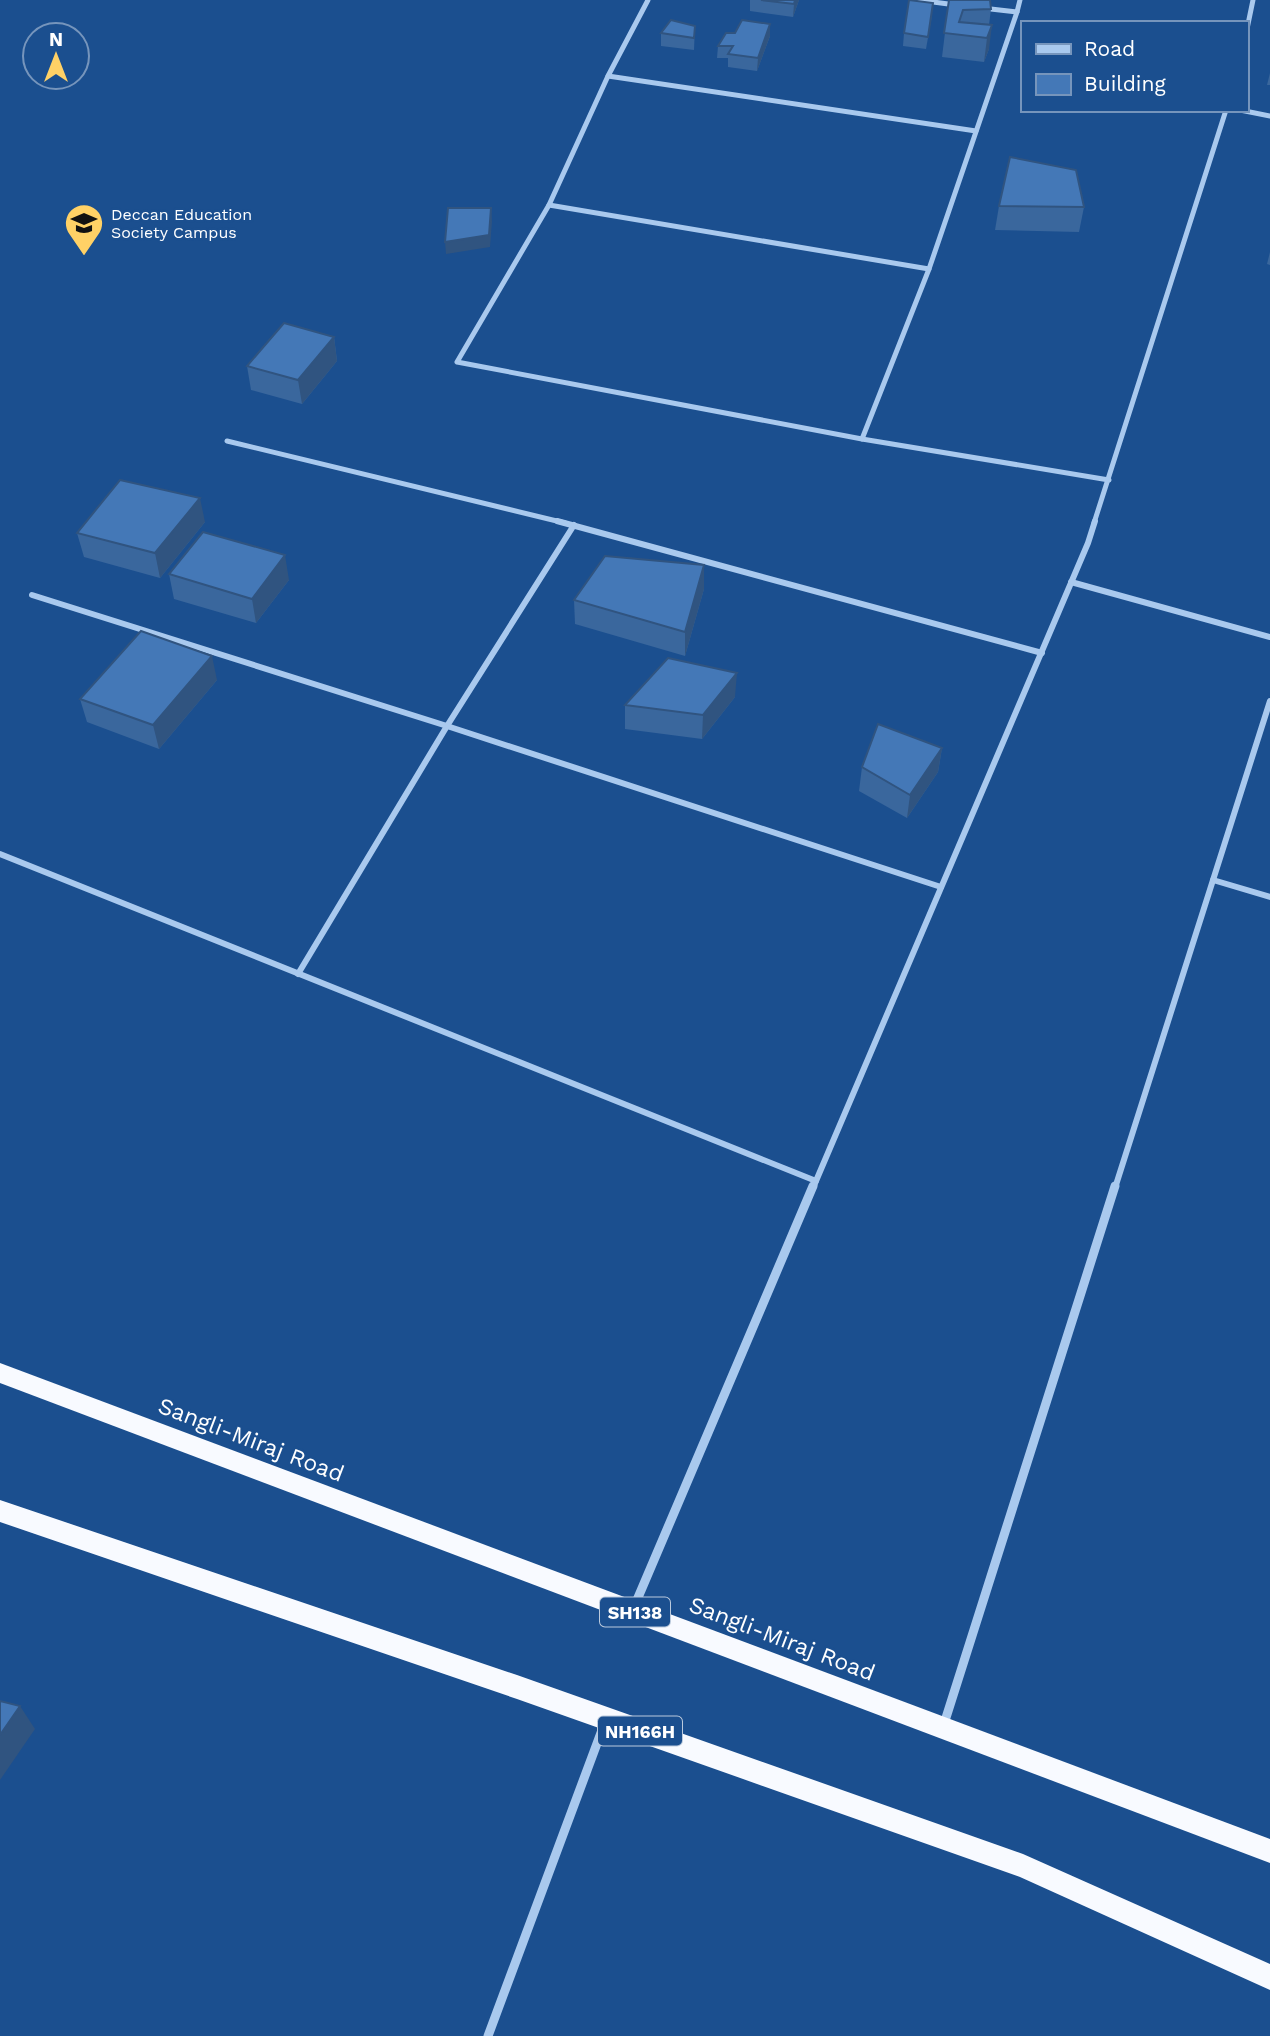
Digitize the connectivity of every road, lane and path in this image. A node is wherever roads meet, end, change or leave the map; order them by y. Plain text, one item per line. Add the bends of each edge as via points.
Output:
1 (648, 0) edge
2 (918, 0) edge
3 (1020, 0) edge
4 (1253, 0) edge
5 (968, 6) edge
6 (980, 8) edge
7 (1017, 12) junction
8 (1249, 21) edge
9 (608, 76) junction
10 (1225, 112) edge
11 (1249, 112) edge
12 (1270, 116) edge
13 (976, 131) junction
14 (549, 205) junction
15 (929, 269) junction
16 (862, 439) junction
17 (227, 442) dead end
18 (1109, 480) junction
19 (574, 525) junction
20 (1072, 582) junction
21 (32, 595) dead end
22 (1270, 637) edge
23 (1042, 653) junction
24 (1270, 701) edge
25 (447, 726) junction
26 (0, 854) edge
27 (1213, 880) junction
28 (941, 887) junction
29 (1270, 897) edge
30 (298, 974) junction
31 (816, 1181) junction
32 (0, 1373) edge
33 (0, 1511) edge
34 (632, 1611) junction
35 (606, 1718) junction
36 (942, 1728) junction
37 (1270, 1852) edge
38 (1270, 1977) edge
39 (488, 2036) edge

1 - 9 street
2 - 5 street
3 - 7 street
4 - 8 street
6 - 7 street
7 - 13 street
9 - 13 street
9 - 14 street
10 - 18 street
11 - 12 street
13 - 15 street
14 - 15 street
14 - 16 street via 457,362
15 - 16 street
16 - 18 street
17 - 19 street
18 - 20 street
19 - 23 street
19 - 25 street
20 - 22 street
20 - 23 street
21 - 25 street
23 - 28 street
24 - 27 street
25 - 28 street
25 - 30 street
26 - 30 street
27 - 29 street
27 - 36 street
28 - 31 street
30 - 31 street
31 - 34 street
32 - 34 highway, Sangli-Miraj Road / SH138
33 - 35 highway, NH166H
34 - 36 highway, Sangli-Miraj Road / SH138
35 - 38 highway, NH166H via 1023,1866
35 - 39 street
36 - 37 highway, Sangli-Miraj Road / SH138

